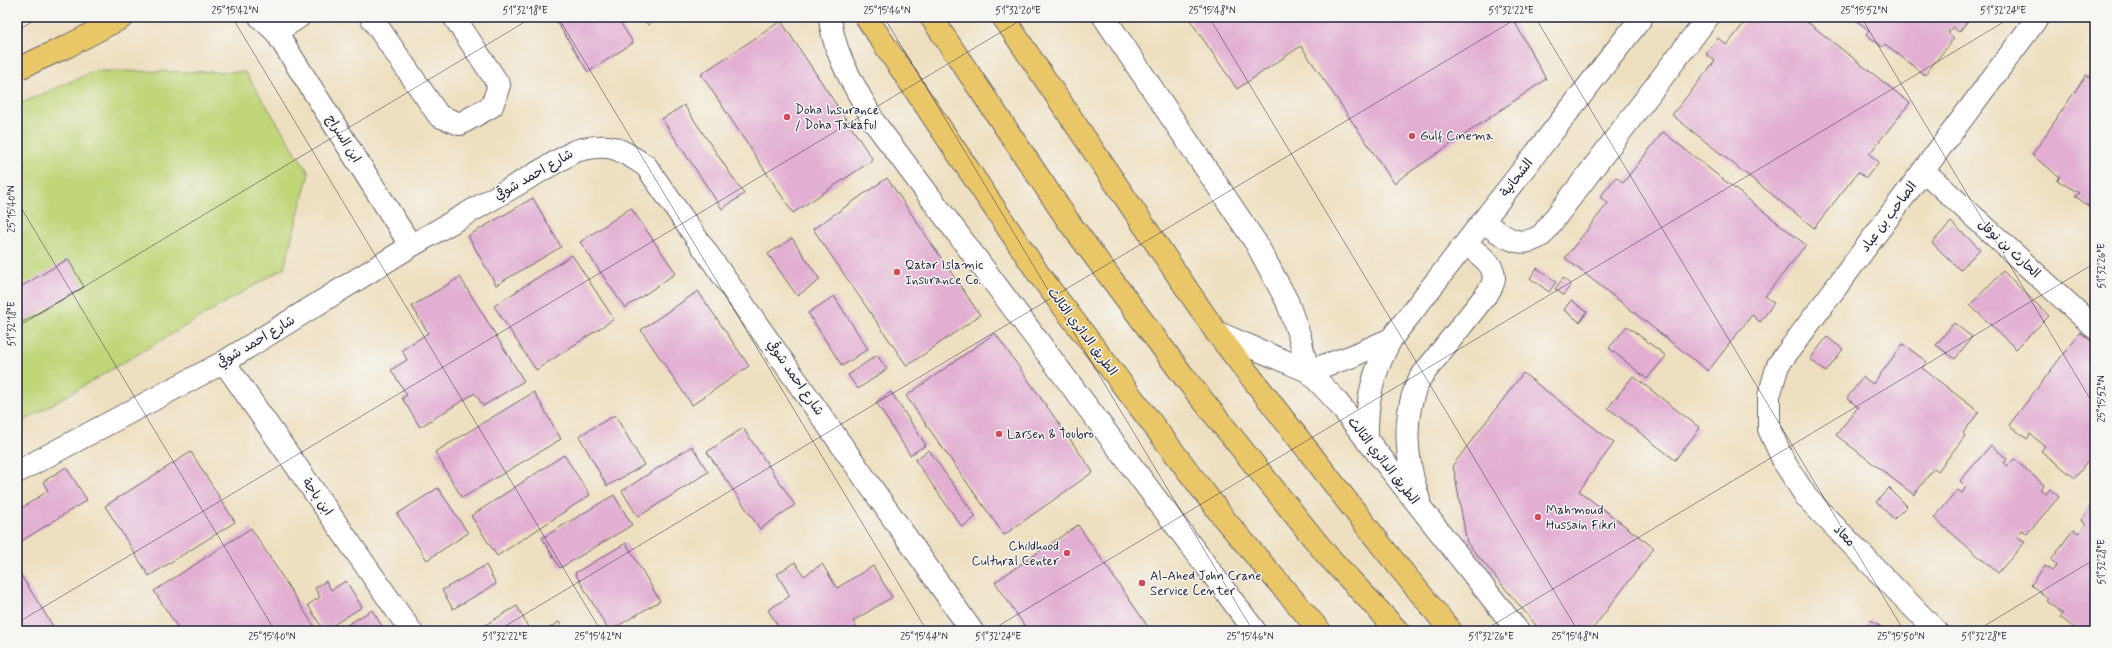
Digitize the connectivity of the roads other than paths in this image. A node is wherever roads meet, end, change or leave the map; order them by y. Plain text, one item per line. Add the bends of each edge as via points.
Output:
1 (123, 17) edge
2 (260, 17) edge
3 (299, 17) edge
4 (371, 17) edge
5 (454, 17) edge
6 (830, 17) edge
7 (866, 17) edge
8 (931, 17) edge
9 (1003, 17) edge
10 (1104, 17) edge
11 (1642, 17) edge
12 (1708, 17) edge
13 (2038, 17) edge
14 (275, 25) edge
15 (17, 69) edge
16 (1924, 170) junction
17 (1483, 222) junction
18 (1466, 244) junction
19 (410, 246) junction
20 (2095, 328) edge
21 (1216, 332) junction
22 (1391, 339) junction
23 (224, 362) junction
24 (1308, 371) junction
25 (1769, 429) joint
26 (1367, 441) junction
27 (17, 472) edge
28 (1428, 519) junction
29 (411, 631) edge
30 (972, 631) edge
31 (1254, 631) edge
32 (1320, 631) edge
33 (1398, 631) edge
34 (1451, 631) edge
35 (1518, 631) edge
36 (1936, 631) edge

1 - 15 main road
2 - 14 street, ابن السراج
3 - 14 street
4 - 5 street via 439,116 460,124 492,106 499,85
6 - 31 street via 842,62 874,122
7 - 32 main road, الطريق الدائري الثالث via 1040,276 1226,521
8 - 33 main road via 1070,222 1185,378 1326,554
9 - 21 main road
10 - 24 street via 1256,243 1287,301
11 - 17 street, الشحانية
12 - 17 street via 1542,235 1525,242 1514,241
13 - 16 street, الصاحب بن عباد
14 - 19 street, ابن السراج
16 - 20 street, الحارث بن نوفل
16 - 25 street, الصاحب بن عباد via 1778,365 1769,396
17 - 18 street, الشحانية
18 - 22 street, الشحانية
18 - 28 street via 1491,265 1494,272 1493,285 1420,378 1411,402 1409,459 1412,480
19 - 23 street, شارع احمد شوقي
19 - 30 street, شارع احمد شوقي via 575,151 594,146 618,148 646,166
21 - 24 street, الطريق الدائري الثالث
21 - 34 main road
22 - 24 street, الشحانية via 1350,357
22 - 26 street, الشحانية via 1375,371 1370,388 1367,405
23 - 27 street, شارع احمد شوقي
23 - 29 street, ابن باجة
24 - 26 street, الطريق الدائري الثالث via 1334,398
25 - 36 street, معاذ via 1784,462 1807,498
26 - 28 street, الطريق الدائري الثالث
28 - 35 street, الطريق الدائري الثالث

